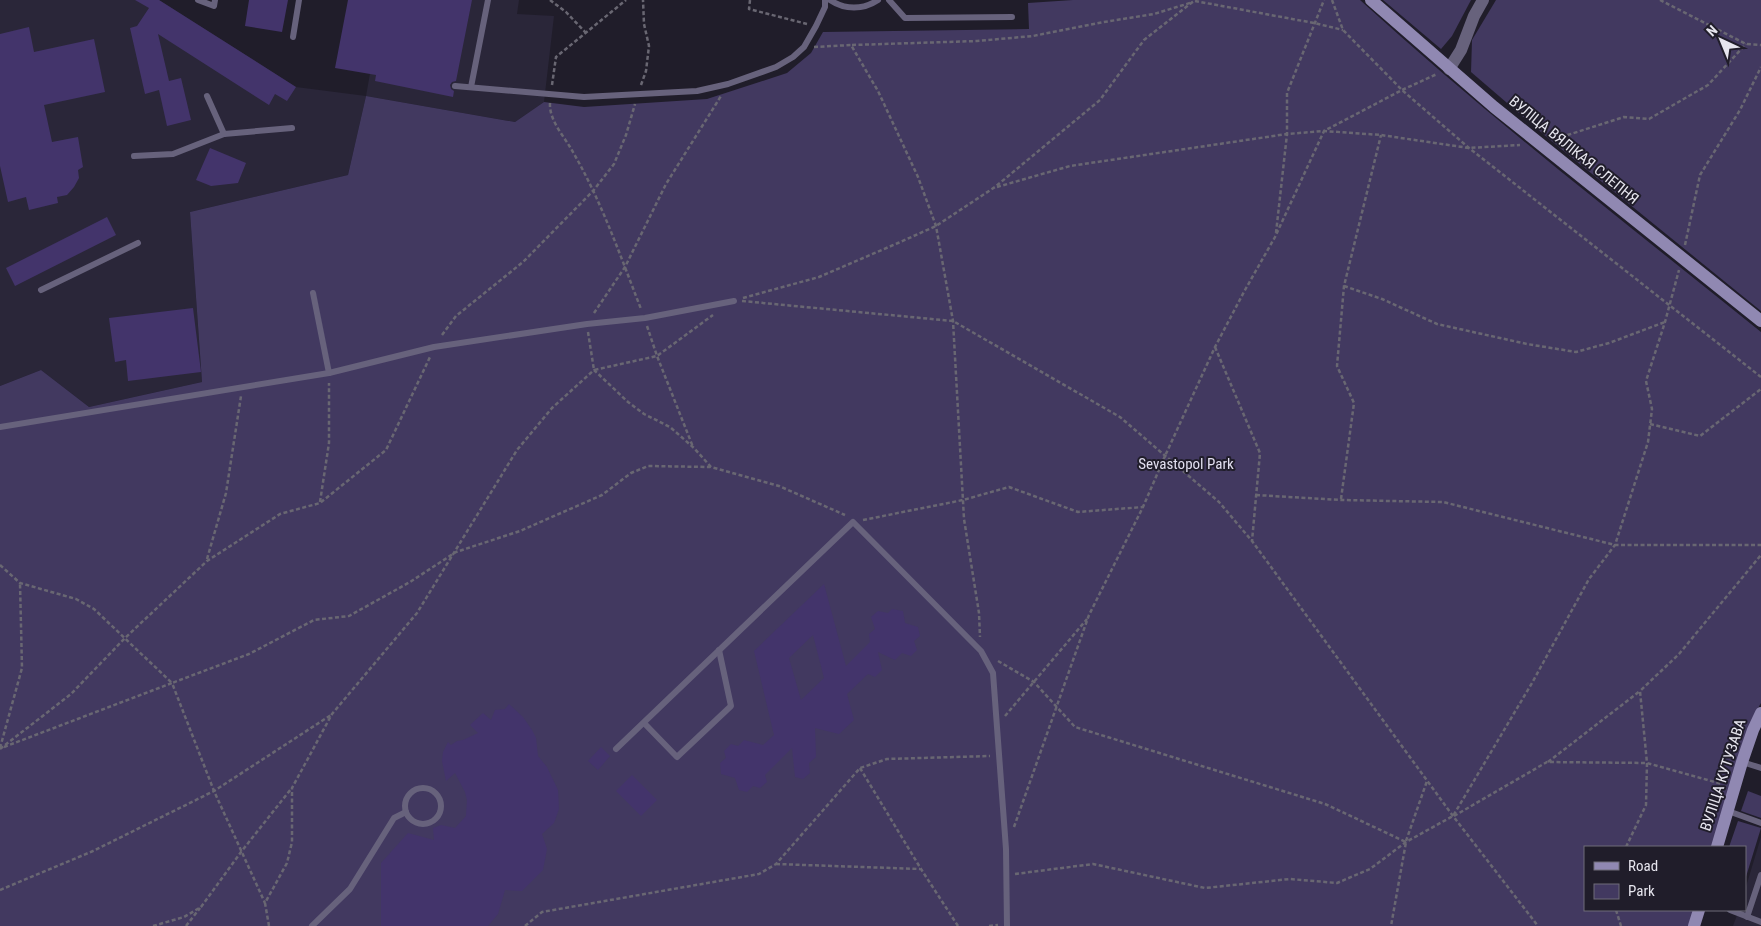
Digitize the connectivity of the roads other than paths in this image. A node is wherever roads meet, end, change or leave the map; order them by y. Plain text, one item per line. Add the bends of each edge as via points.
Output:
1 (198, 0) edge
2 (215, 0) edge
3 (299, 0) edge
4 (488, 0) edge
5 (825, 0) edge
6 (830, 0) edge
7 (878, 0) edge
8 (889, 0) edge
9 (1371, 0) edge
10 (1483, 0) edge
11 (1012, 16) dead end
12 (293, 38) dead end
13 (1449, 69) junction
14 (456, 86) dead end
15 (471, 88) junction
16 (207, 96) dead end
17 (292, 128) dead end
18 (224, 134) junction
19 (134, 156) dead end
20 (138, 244) dead end
21 (40, 290) dead end
22 (313, 293) dead end
23 (734, 300) road end
24 (1761, 321) edge
25 (329, 373) junction
26 (0, 426) edge
27 (720, 650) junction
28 (1761, 713) edge
29 (644, 723) junction
30 (616, 749) dead end
31 (1742, 762) junction
32 (1761, 768) edge
33 (1728, 811) junction
34 (406, 812) junction
35 (1761, 823) edge
36 (1717, 846) edge
37 (1761, 875) edge
38 (1699, 911) edge
39 (1732, 911) edge
40 (1747, 917) junction
41 (1761, 922) edge
42 (312, 926) edge
43 (1008, 926) edge
44 (1694, 926) edge

1 - 2 lane via 214,6
3 - 12 lane
4 - 15 lane
5 - 15 lane via 816,26 804,47 793,57 776,67 728,84 697,91 584,97
6 - 7 lane via 838,6 858,8
8 - 11 lane via 905,18
9 - 13 street, ВУЛІЦА ВЯЛІКАЯ СЛЕПНЯ
10 - 13 street
13 - 24 street, ВУЛІЦА ВЯЛІКАЯ СЛЕПНЯ
14 - 15 lane
16 - 18 lane
17 - 18 lane
18 - 19 lane via 172,154
20 - 21 lane
22 - 25 lane
23 - 25 lane via 645,318 434,347
25 - 26 lane
27 - 29 lane
27 - 29 lane via 731,706 677,757
27 - 43 lane via 853,522 981,651 993,673 1006,849
28 - 31 street, ВУЛІЦА КУТУЗАВА
29 - 30 lane
31 - 32 lane
31 - 33 street, ВУЛІЦА КУТУЗАВА
33 - 35 lane
33 - 36 street, ВУЛІЦА КУТУЗАВА
34 - 34 lane via 406,800 419,788 430,789 441,801 437,819 425,825 413,822
34 - 42 lane via 394,818 350,889
37 - 40 lane
38 - 44 street
39 - 40 lane
40 - 41 lane

